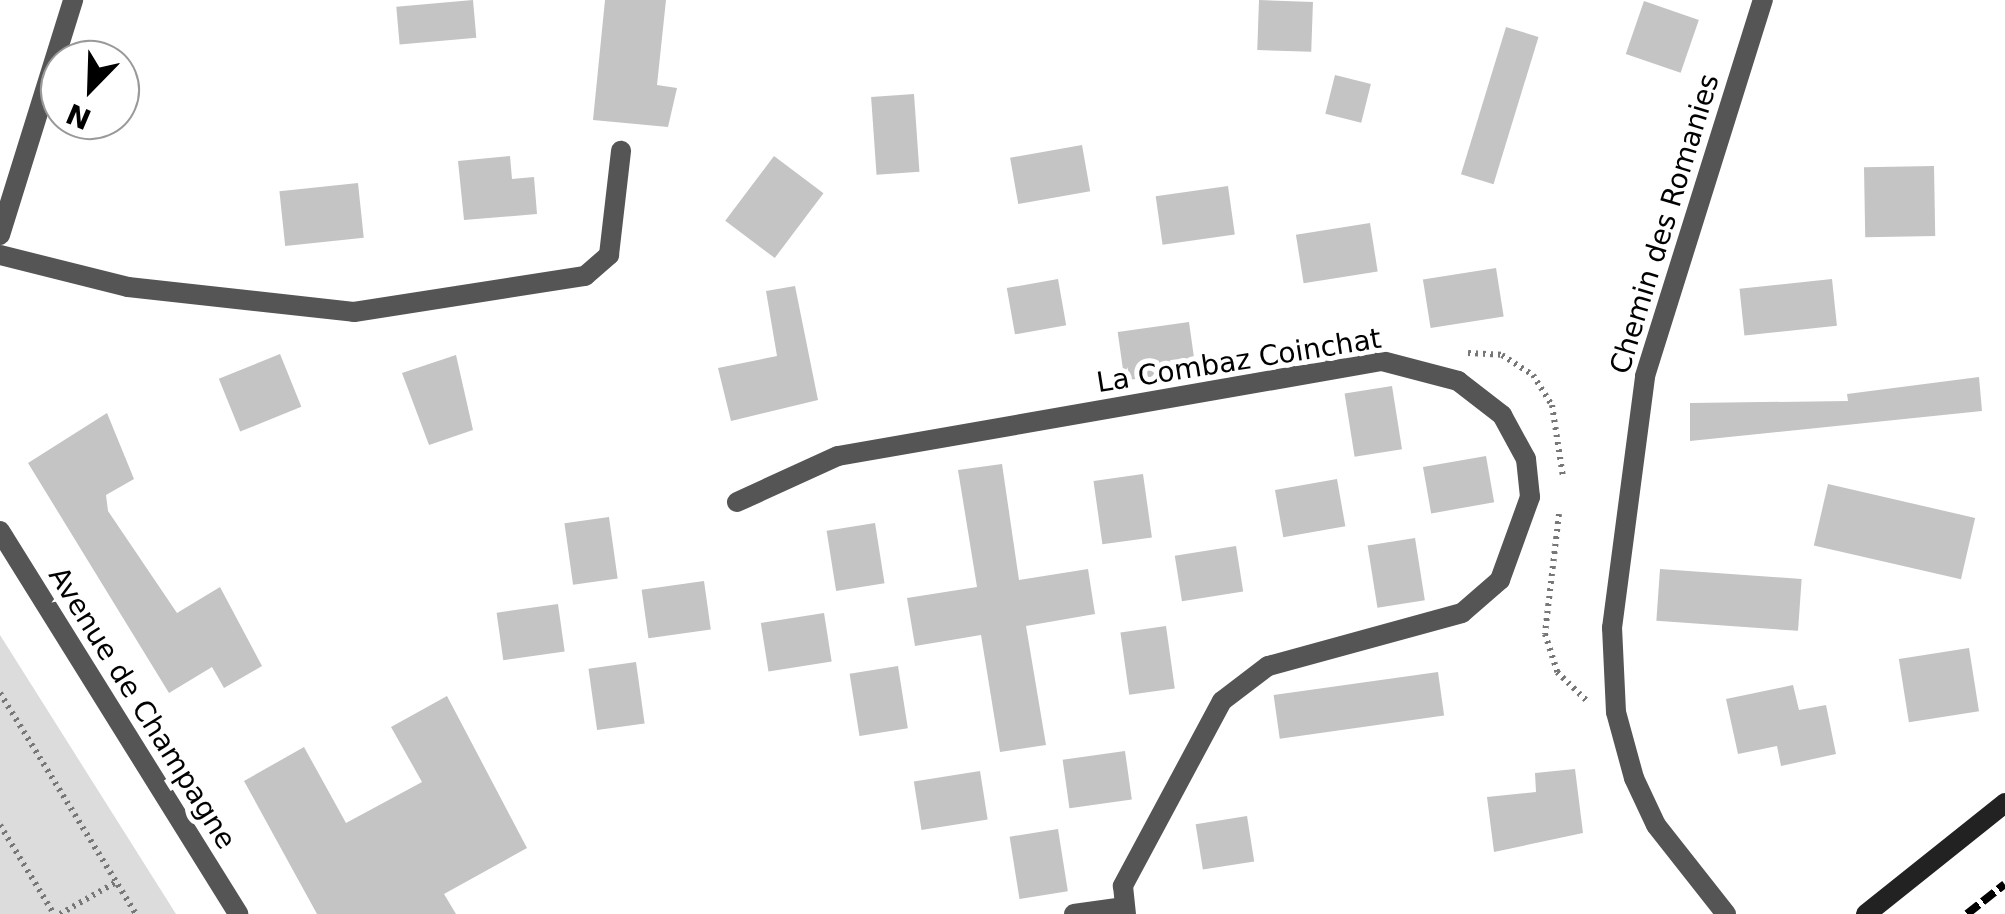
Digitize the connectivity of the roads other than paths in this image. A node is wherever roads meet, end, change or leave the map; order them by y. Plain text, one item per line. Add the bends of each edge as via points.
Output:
1 (73, 0) edge
2 (1764, 0) edge
3 (621, 152) dead end
4 (0, 236) edge
5 (0, 255) edge
6 (736, 502) dead end
7 (0, 531) edge
8 (2005, 803) edge
9 (1124, 911) edge
10 (238, 914) edge
11 (1074, 914) edge
12 (1726, 914) edge
13 (1866, 914) edge

1 - 4 street
2 - 12 street, Chemin des Romanies via 1645,376 1612,628 1616,712 1634,778 1656,826
3 - 5 street via 609,255 585,276 354,312 128,287
6 - 9 street, La Combaz Coinchat via 838,456 1382,361 1458,381 1502,415 1526,460 1530,496 1500,580 1434,626 1246,679 1198,736 1123,886
7 - 10 street, Avenue de Champagne
8 - 13 main road
9 - 11 street

